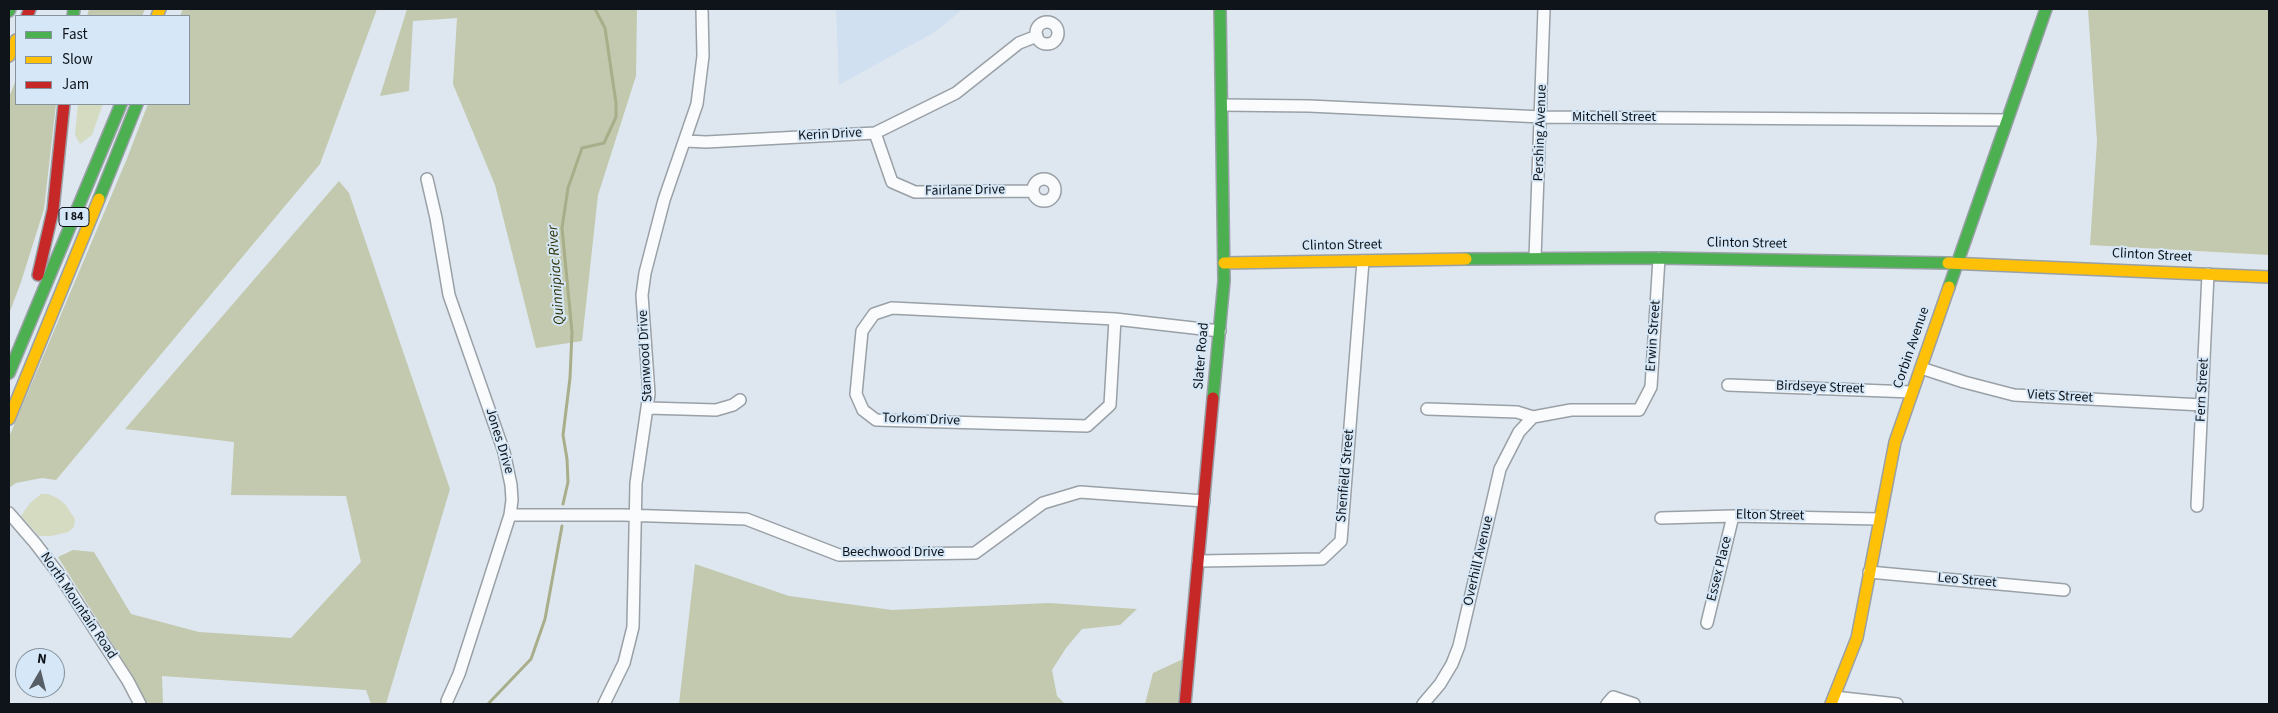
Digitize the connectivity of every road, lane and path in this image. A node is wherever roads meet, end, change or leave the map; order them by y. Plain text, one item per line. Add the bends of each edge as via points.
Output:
1 (702, 9) edge
2 (1220, 9) edge
3 (1544, 9) edge
4 (2046, 9) edge
5 (1037, 36) dead end
6 (15, 42) edge
7 (9, 56) edge
8 (1222, 104) junction
9 (64, 105) edge
10 (121, 105) edge
11 (138, 105) edge
12 (1542, 117) junction
13 (2007, 120) junction
14 (875, 132) junction
15 (686, 141) junction
16 (426, 179) dead end
17 (1033, 191) dead end
18 (1535, 258) junction
19 (1659, 258) junction
20 (1363, 261) junction
21 (1224, 263) junction
22 (1957, 263) junction
23 (2208, 274) junction
24 (2269, 277) edge
25 (1115, 319) junction
26 (26, 330) junction
27 (1220, 331) junction
28 (1921, 368) junction
29 (9, 373) edge
30 (1728, 385) dead end
31 (1912, 392) junction
32 (740, 400) dead end
33 (2202, 405) junction
34 (648, 408) junction
35 (1427, 409) dead end
36 (1533, 417) junction
37 (9, 419) edge
38 (1204, 501) junction
39 (2197, 506) dead end
40 (9, 514) edge
41 (510, 515) junction
42 (635, 516) junction
43 (1733, 516) junction
44 (1661, 518) dead end
45 (1879, 519) junction
46 (1198, 561) junction
47 (1869, 572) junction
48 (2064, 590) dead end
49 (1706, 623) dead end
50 (1610, 700) edge
51 (447, 701) dead end
52 (1832, 701) edge
53 (140, 704) edge
54 (604, 704) edge
55 (1185, 704) edge
56 (1423, 704) edge
57 (1634, 704) edge
58 (1897, 704) edge

1 - 15 street, Stanwood Drive via 702,71
2 - 8 main road, Slater Road
3 - 12 street, Pershing Avenue
4 - 13 main road, Corbin Avenue
5 - 14 street, Kerin Drive via 1019,43 956,93
6 - 7 main road
8 - 12 street, Mitchell Street
8 - 21 main road, Slater Road
9 - 26 main road via 53,210
10 - 26 main road, I 84
11 - 37 main road
12 - 13 street, Mitchell Street
12 - 18 street, Pershing Avenue
13 - 22 main road, Corbin Avenue
14 - 15 street, Kerin Drive
14 - 17 street, Fairlane Drive via 892,182 915,192
15 - 34 street, Stanwood Drive via 664,200 642,294
16 - 41 street, Jones Drive via 453,310 509,469
18 - 19 main road, Clinton Street
18 - 20 main road, Clinton Street
19 - 22 main road, Clinton Street
19 - 36 street, Erwin Street via 1651,387 1639,410 1571,410
20 - 21 main road, Clinton Street
20 - 46 street, Shenfield Street via 1341,541 1322,559
21 - 27 main road, Slater Road
22 - 23 main road, Clinton Street
22 - 28 main road, Corbin Avenue
23 - 24 main road, Clinton Street
23 - 33 street, Fern Street
25 - 25 street, Torkom Drive via 892,308 874,314 862,331 856,394 863,410 876,420 1087,426 1110,405
25 - 27 street, Torkom Drive
26 - 29 main road, I 84
27 - 38 main road, Slater Road
28 - 31 main road, Corbin Avenue
28 - 33 street, Viets Street via 2014,395
30 - 31 street, Birdseye Street
31 - 45 main road, Corbin Avenue via 1892,455
32 - 34 street via 716,410
33 - 39 street, Fern Street
34 - 42 street, Stanwood Drive via 636,483
35 - 36 street via 1518,412
36 - 56 street, Overhill Avenue via 1519,432 1500,469 1456,652 1440,684
38 - 42 street, Beechwood Drive via 1080,492 1043,503 975,553 839,554 746,519
38 - 46 main road, Slater Road
40 - 53 street, North Mountain Road via 58,573
41 - 42 street, Beechwood Drive
41 - 51 street, Jones Drive via 460,674
42 - 54 street, Stanwood Drive via 633,627 624,663
43 - 44 street, Elton Street
43 - 45 street, Elton Street
43 - 49 street, Essex Place
45 - 47 main road, Corbin Avenue
46 - 55 main road, Slater Road
47 - 48 street, Leo Street
47 - 52 main road, Corbin Avenue via 1854,648
50 - 57 street
52 - 58 street

